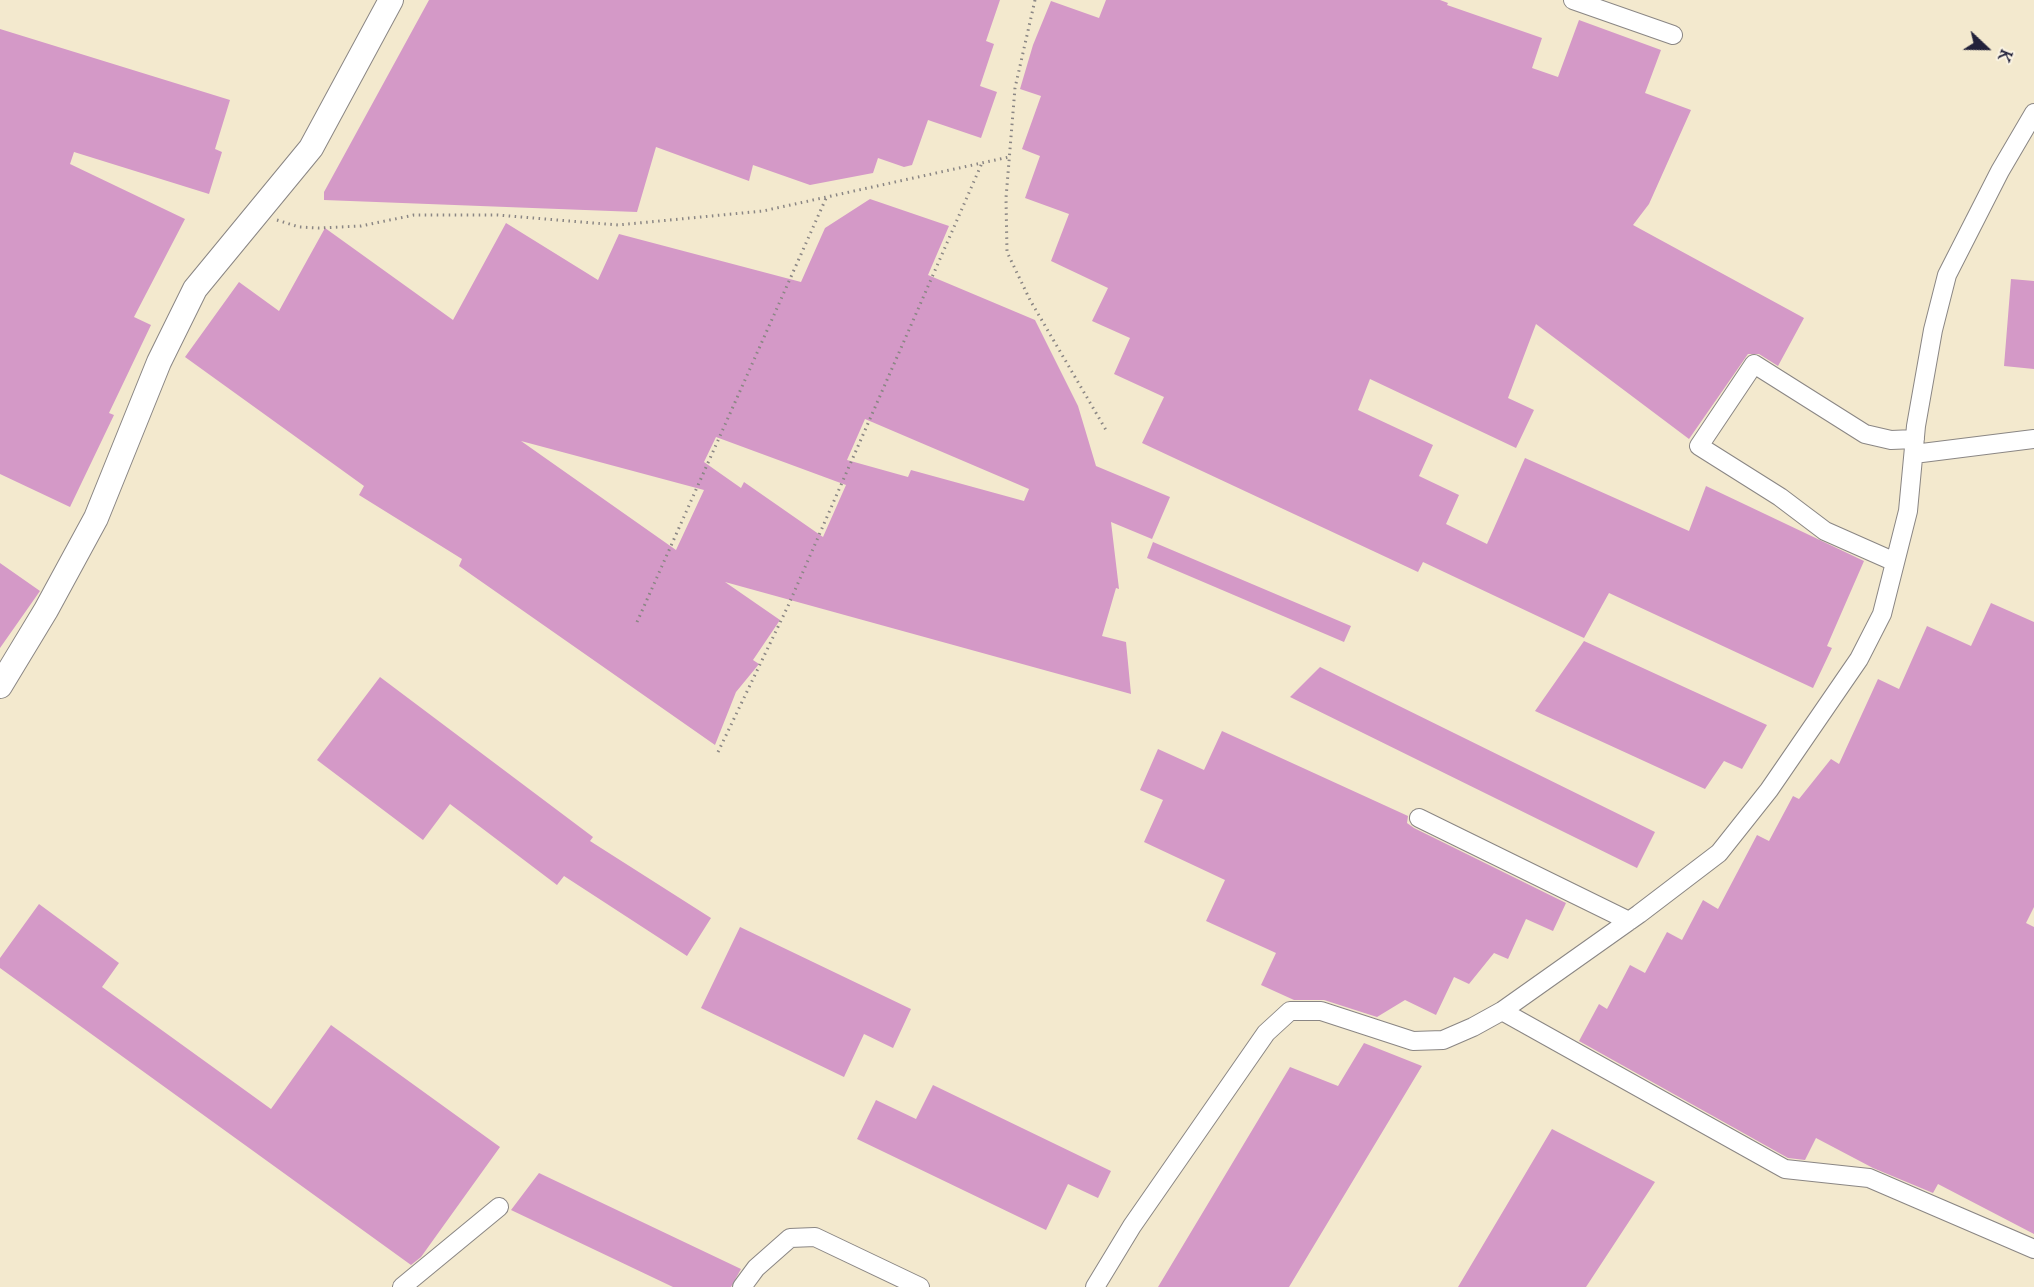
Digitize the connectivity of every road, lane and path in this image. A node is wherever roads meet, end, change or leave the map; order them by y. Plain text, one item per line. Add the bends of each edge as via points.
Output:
1 (391, 0) edge
2 (1035, 0) edge
3 (1574, 0) edge
4 (1673, 35) dead end
5 (2034, 113) edge
6 (1010, 157) junction
7 (982, 163) junction
8 (827, 196) junction
9 (260, 209) junction
10 (1106, 430) dead end
11 (2034, 440) edge
12 (1914, 446) junction
13 (1895, 562) junction
14 (637, 622) dead end
15 (0, 686) edge
16 (718, 752) dead end
17 (1419, 818) dead end
18 (1629, 921) junction
19 (1502, 1011) junction
20 (499, 1207) dead end
21 (2034, 1249) edge
22 (402, 1287) edge
23 (742, 1287) edge
24 (920, 1287) edge
25 (1095, 1287) edge

1 - 9 street via 312,148
2 - 6 path via 1015,88
3 - 4 street
5 - 12 street via 1947,275 1933,330
6 - 7 path
6 - 10 path via 1006,252
7 - 8 path
7 - 16 path via 788,606
8 - 9 path via 763,211 618,225 497,215 414,215 361,226 299,227
8 - 14 path
9 - 15 street via 195,289 159,362 96,518
11 - 12 street
12 - 13 street via 1908,511
12 - 13 street via 1866,434 1754,364 1699,446 1826,531
13 - 18 street via 1882,614 1859,659 1769,789 1719,853
17 - 18 street
18 - 19 street
19 - 21 street via 1785,1169 1869,1178
19 - 25 street via 1443,1040 1413,1041 1321,1011 1290,1011 1266,1033 1132,1226
20 - 22 street
23 - 24 street via 756,1268 790,1238 815,1237

